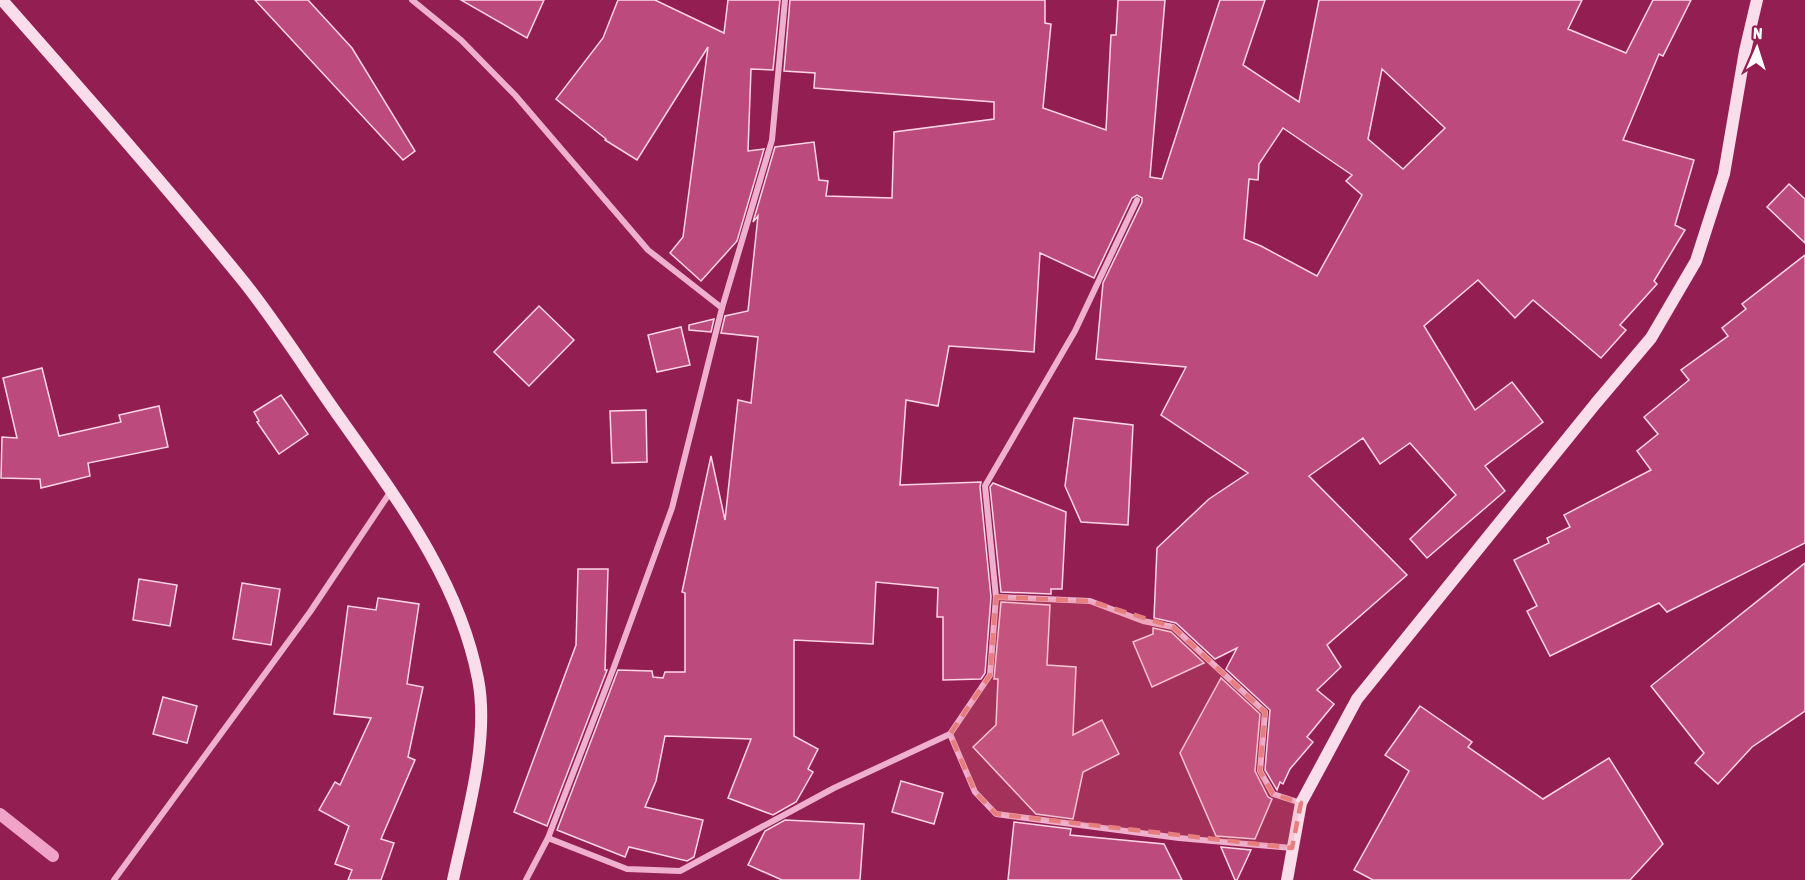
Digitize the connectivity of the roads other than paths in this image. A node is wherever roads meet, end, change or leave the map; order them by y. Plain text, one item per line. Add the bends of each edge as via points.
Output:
1 (2, 0) edge
2 (412, 0) edge
3 (785, 0) edge
4 (1757, 0) edge
5 (1137, 200) dead end
6 (722, 308) junction
7 (392, 491) junction
8 (996, 597) junction
9 (950, 735) junction
10 (1301, 803) junction
11 (548, 838) junction
12 (1292, 848) junction
13 (114, 880) edge
14 (453, 880) edge
15 (526, 880) edge
16 (1287, 880) edge

1 - 7 street via 245,284
2 - 6 street via 460,40 515,95 648,250
3 - 6 street via 772,140
4 - 10 street via 1724,174 1696,261 1651,338 1357,699
5 - 8 street via 1075,331 985,486
6 - 11 street via 672,508
7 - 13 street via 310,612
7 - 14 street via 434,557 462,620 479,680 482,731
8 - 9 street via 990,675
8 - 10 street via 1090,601 1143,621 1173,627 1265,712 1260,771 1273,794
9 - 11 street via 834,788 680,871 627,869
9 - 12 street via 975,792 996,814
10 - 12 street
11 - 15 street
12 - 16 street

